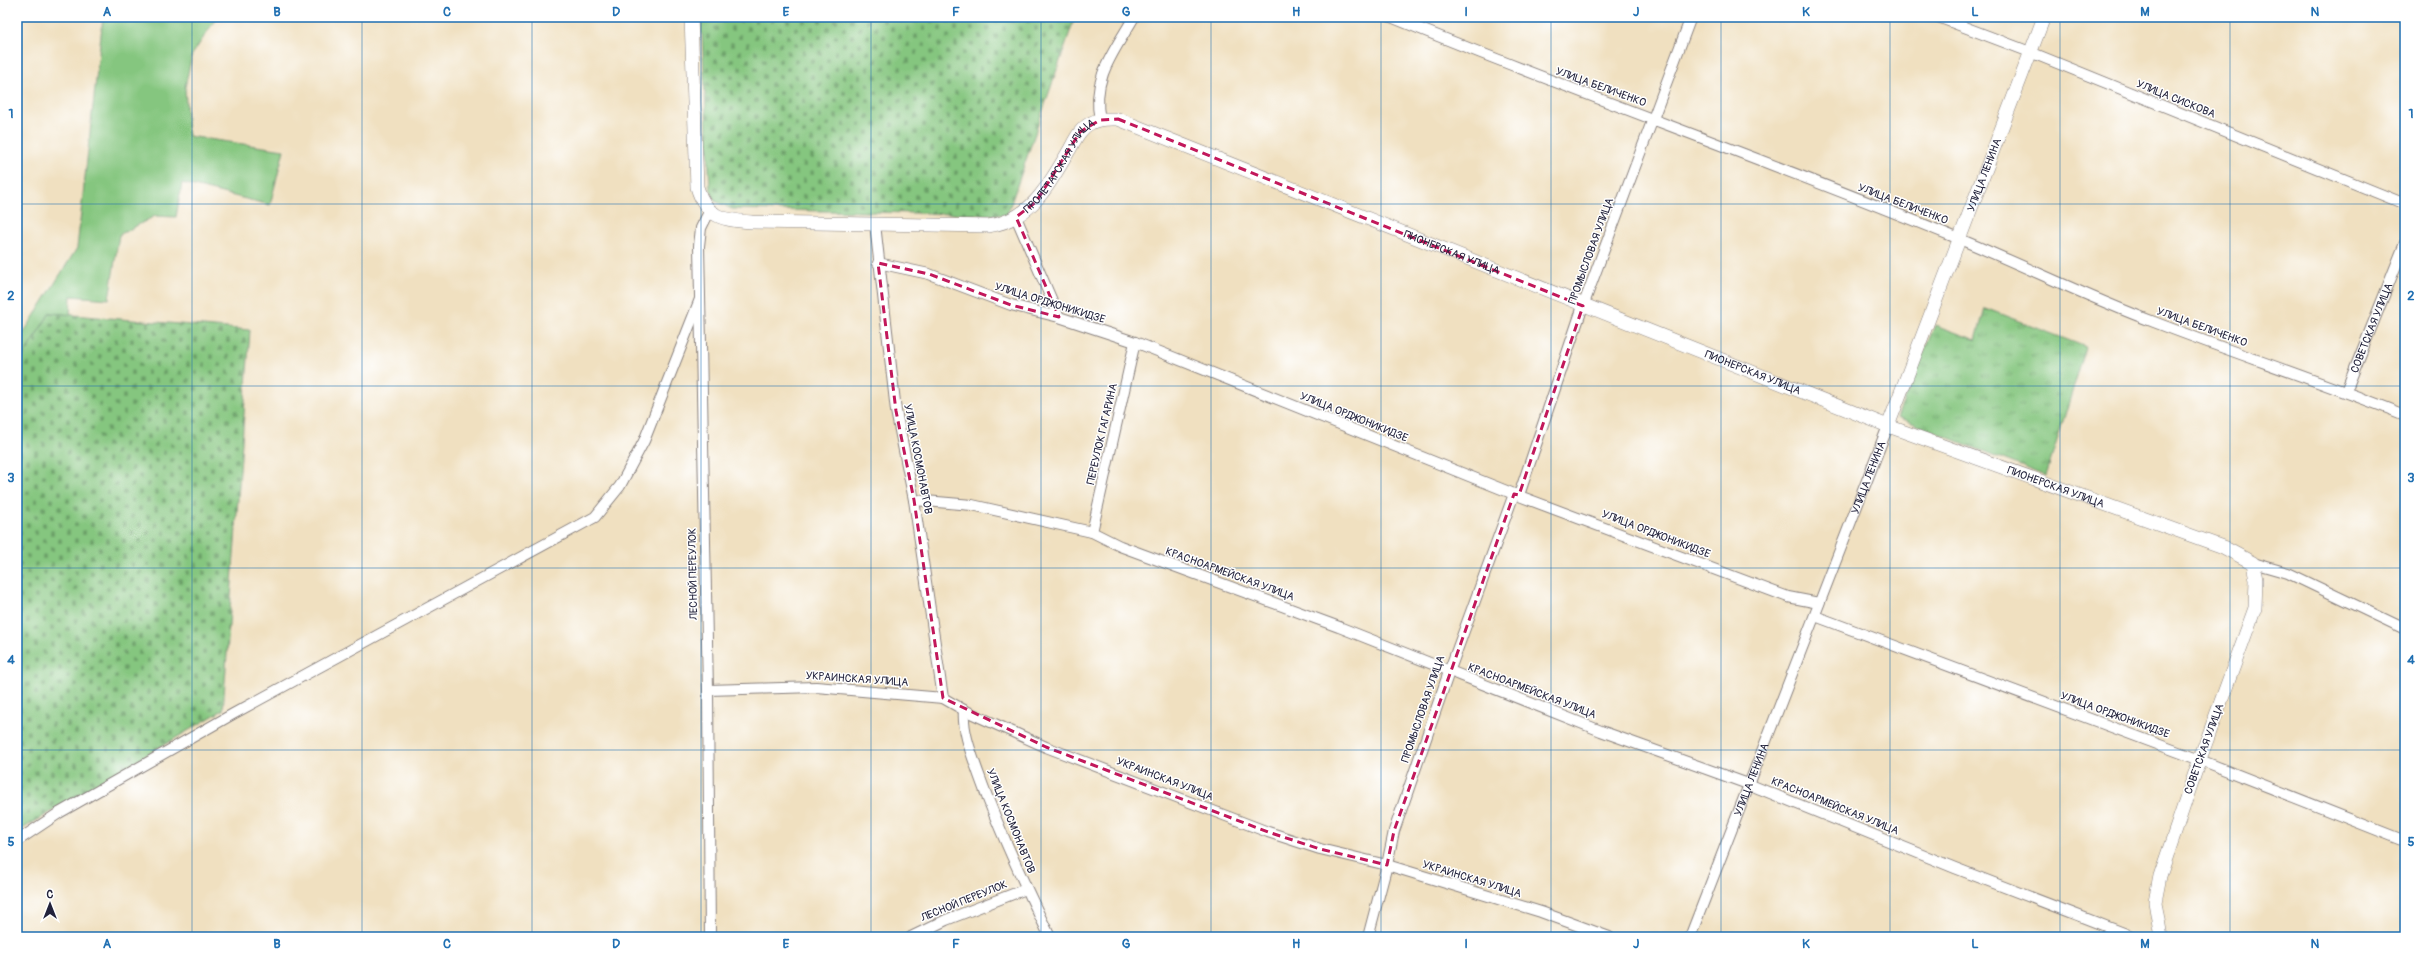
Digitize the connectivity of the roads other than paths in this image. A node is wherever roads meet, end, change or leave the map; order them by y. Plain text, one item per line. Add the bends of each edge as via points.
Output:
1 (691, 17) edge
2 (1134, 17) edge
3 (1391, 17) edge
4 (1691, 17) edge
5 (1938, 17) edge
6 (2044, 17) edge
7 (2030, 52) junction
8 (1653, 119) junction
9 (1100, 120) junction
10 (2405, 204) edge
11 (709, 212) junction
12 (1016, 217) junction
13 (875, 224) junction
14 (1959, 238) junction
15 (2405, 243) edge
16 (878, 263) junction
17 (700, 299) junction
18 (1584, 306) junction
19 (1059, 317) junction
20 (1135, 342) junction
21 (2346, 391) junction
22 (2405, 415) edge
23 (1888, 426) junction
24 (1517, 494) junction
25 (914, 500) junction
26 (1092, 532) junction
27 (2253, 563) junction
28 (1819, 603) junction
29 (1815, 616) junction
30 (2405, 629) edge
31 (1449, 672) junction
32 (708, 690) junction
33 (943, 698) junction
34 (964, 710) junction
35 (2200, 760) junction
36 (1748, 784) junction
37 (17, 841) edge
38 (2405, 841) edge
39 (1387, 866) junction
40 (1026, 889) junction
41 (710, 937) edge
42 (911, 937) edge
43 (1050, 937) edge
44 (1368, 937) edge
45 (1609, 937) edge
46 (1690, 937) edge
47 (2134, 937) edge
48 (2161, 937) edge

1 - 11 street via 697,187 701,201
2 - 9 street, ПРОЛЕТАРСКАЯ УЛИЦА via 1104,69 1096,102
3 - 8 street, УЛИЦА БЕЛИЧЕНКО
4 - 8 street, ПРОМЫСЛОВАЯ УЛИЦА
5 - 7 street, УЛИЦА СИСКОВА
6 - 7 street, УЛИЦА ЛЕНИНА
7 - 10 street, УЛИЦА СИСКОВА
7 - 14 street, УЛИЦА ЛЕНИНА
8 - 14 street, УЛИЦА БЕЛИЧЕНКО
8 - 18 street, ПРОМЫСЛОВАЯ УЛИЦА
9 - 12 street, ПРОЛЕТАРСКАЯ УЛИЦА via 1090,123 1080,132 1036,202
9 - 18 street, ПИОНЕРСКАЯ УЛИЦА via 1118,119
11 - 13 street via 733,220 752,222
11 - 17 street, ЛЕСНОЙ ПЕРЕУЛОК via 701,228 699,246
12 - 13 street via 1004,224 988,226
12 - 19 street, ПРОЛЕТАРСКАЯ УЛИЦА
13 - 16 street, УЛИЦА КОСМОНАВТОВ
14 - 21 street, УЛИЦА БЕЛИЧЕНКО via 2151,321
14 - 23 street, УЛИЦА ЛЕНИНА
15 - 21 street, СОВЕТСКАЯ УЛИЦА
16 - 19 street, УЛИЦА ОРДЖОНИКИДЗЕ via 929,274 1011,305
16 - 25 street, УЛИЦА КОСМОНАВТОВ via 896,411
17 - 32 street, ЛЕСНОЙ ПЕРЕУЛОК
17 - 37 street via 644,441 620,486 595,518 233,714 59,813
18 - 23 street, ПИОНЕРСКАЯ УЛИЦА
18 - 24 street, ПРОМЫСЛОВАЯ УЛИЦА
19 - 20 street, УЛИЦА ОРДЖОНИКИДЗЕ
20 - 24 street, УЛИЦА ОРДЖОНИКИДЗЕ
20 - 26 street, ПЕРЕУЛОК ГАГАРИНА
21 - 22 street, УЛИЦА БЕЛИЧЕНКО
23 - 27 street, ПИОНЕРСКАЯ УЛИЦА via 2223,547
23 - 28 street, УЛИЦА ЛЕНИНА
24 - 28 street, УЛИЦА ОРДЖОНИКИДЗЕ via 1788,598
24 - 31 street, ПРОМЫСЛОВАЯ УЛИЦА
25 - 26 street, КРАСНОАРМЕЙСКАЯ УЛИЦА via 972,505
25 - 33 street, УЛИЦА КОСМОНАВТОВ
26 - 31 street, КРАСНОАРМЕЙСКАЯ УЛИЦА via 1120,546 1339,627
27 - 30 street, ПИОНЕРСКАЯ УЛИЦА via 2288,574
27 - 35 street, СОВЕТСКАЯ УЛИЦА via 2256,580 2255,608
28 - 29 street, УЛИЦА ЛЕНИНА
29 - 35 street, УЛИЦА ОРДЖОНИКИДЗЕ
29 - 36 street, УЛИЦА ЛЕНИНА
31 - 36 street, КРАСНОАРМЕЙСКАЯ УЛИЦА
31 - 39 street, ПРОМЫСЛОВАЯ УЛИЦА via 1394,831
32 - 33 street, УКРАИНСКАЯ УЛИЦА via 816,687
32 - 41 street, ЛЕСНОЙ ПЕРЕУЛОК
33 - 34 street, УКРАИНСКАЯ УЛИЦА
34 - 39 street, УКРАИНСКАЯ УЛИЦА via 1046,747 1268,832 1320,849
34 - 40 street, УЛИЦА КОСМОНАВТОВ via 963,720 973,759 992,811
35 - 38 street, УЛИЦА ОРДЖОНИКИДЗЕ
35 - 48 street, СОВЕТСКАЯ УЛИЦА via 2160,876 2155,902
36 - 46 street, УЛИЦА ЛЕНИНА
36 - 47 street, КРАСНОАРМЕЙСКАЯ УЛИЦА
39 - 44 street, ПРОМЫСЛОВАЯ УЛИЦА
39 - 45 street, УКРАИНСКАЯ УЛИЦА via 1541,912
40 - 42 street, ЛЕСНОЙ ПЕРЕУЛОК via 946,920
40 - 43 street, УЛИЦА КОСМОНАВТОВ

